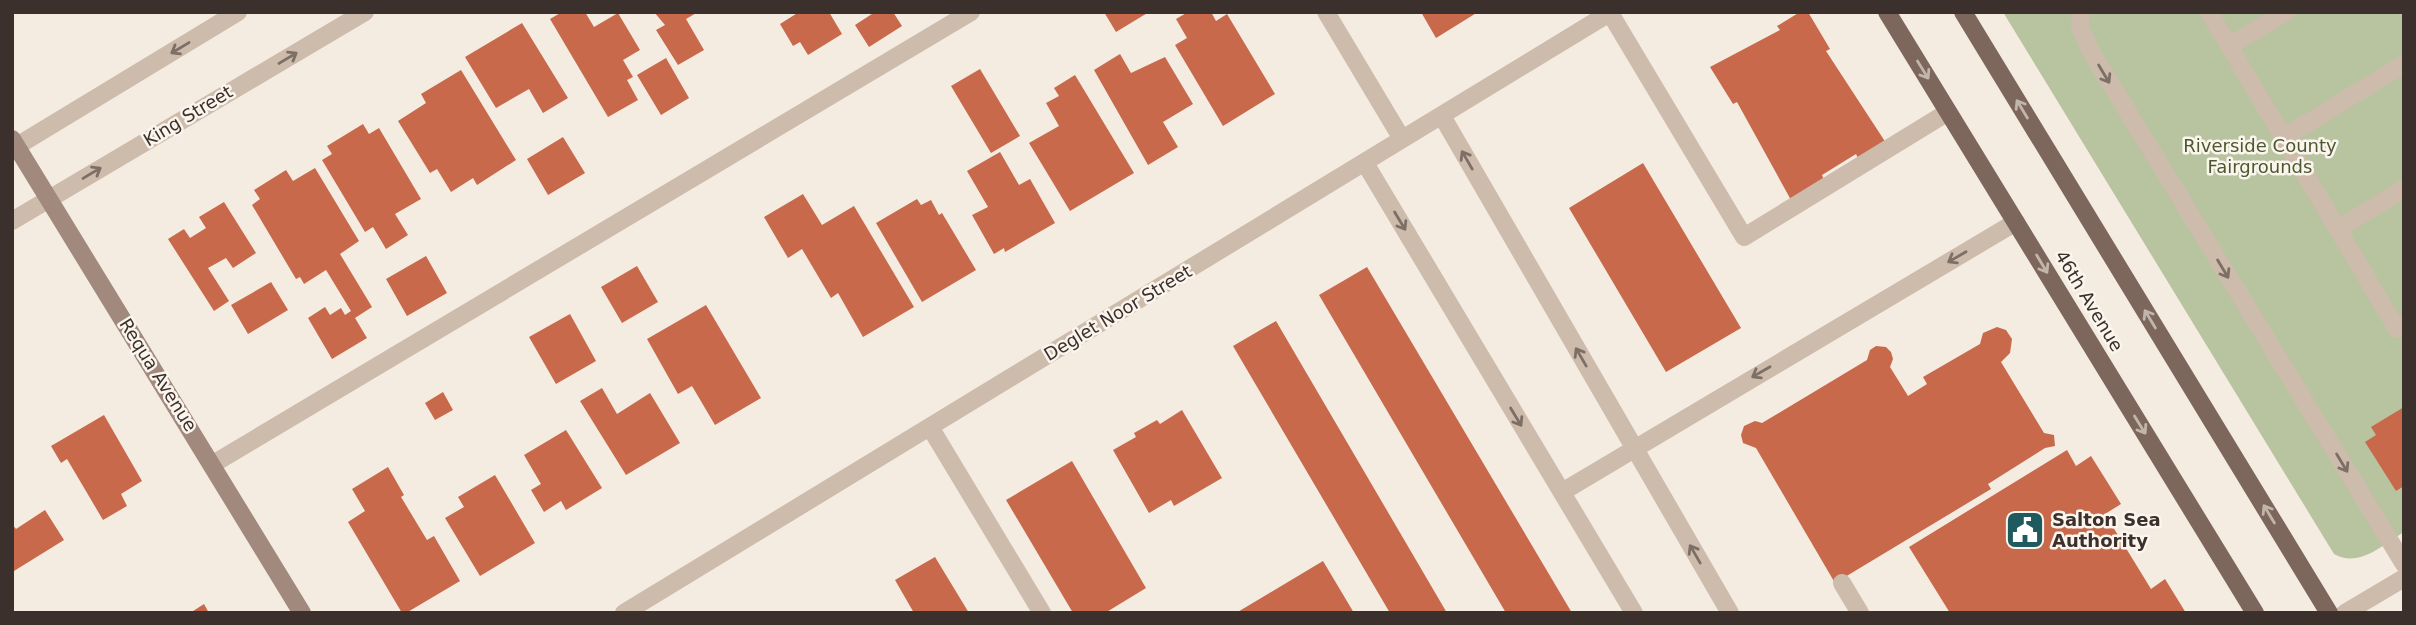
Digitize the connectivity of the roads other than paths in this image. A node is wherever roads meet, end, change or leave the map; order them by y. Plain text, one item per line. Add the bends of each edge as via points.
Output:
1 (238, 12) edge
2 (365, 12) edge
3 (971, 12) edge
4 (1326, 12) edge
5 (1887, 12) edge
6 (1963, 12) edge
7 (2081, 12) edge
8 (2209, 12) edge
9 (2286, 12) edge
10 (1610, 13) edge
11 (2229, 46) junction
12 (2404, 64) edge
13 (1948, 112) junction
14 (1441, 116) junction
15 (2283, 138) junction
16 (1402, 139) junction
17 (14, 145) edge
18 (1365, 163) junction
19 (2404, 189) edge
20 (49, 199) junction
21 (12, 221) edge
22 (2016, 222) junction
23 (2338, 229) junction
24 (2404, 324) edge
25 (930, 427) junction
26 (1633, 447) junction
27 (213, 464) junction
28 (1562, 492) junction
29 (2404, 564) edge
30 (2404, 578) edge
31 (1842, 583) dead end
32 (302, 613) edge
33 (624, 613) edge
34 (1042, 613) edge
35 (1634, 613) edge
36 (1730, 613) edge
37 (1860, 613) edge
38 (2255, 613) edge
39 (2329, 613) edge
40 (2345, 613) edge

1 -> 17 street
20 -> 2 street, King Street
3 - 27 street
4 - 16 street
5 -> 13 main road, 46th Avenue
39 -> 6 main road
7 -> 29 street via 2080,27 2090,50
8 - 11 street
9 - 11 street
10 - 13 street via 1744,237
10 - 14 street, Deglet Noor Street
11 - 15 street
12 - 15 street
13 - 22 main road, 46th Avenue
14 - 16 street, Deglet Noor Street
26 -> 14 street
15 - 23 street
16 - 18 street, Deglet Noor Street
17 - 20 street, Requa Avenue
18 - 25 street, Deglet Noor Street
18 -> 28 street
19 - 23 street
20 - 21 street, King Street
20 - 27 street, Requa Avenue
22 -> 26 street
22 -> 38 main road, 46th Avenue
23 - 24 street via 2397,329
25 - 33 street, Deglet Noor Street
25 - 34 street
26 - 28 street
36 -> 26 street
27 - 32 street, Requa Avenue
28 - 35 street
30 - 40 street
31 - 37 street

